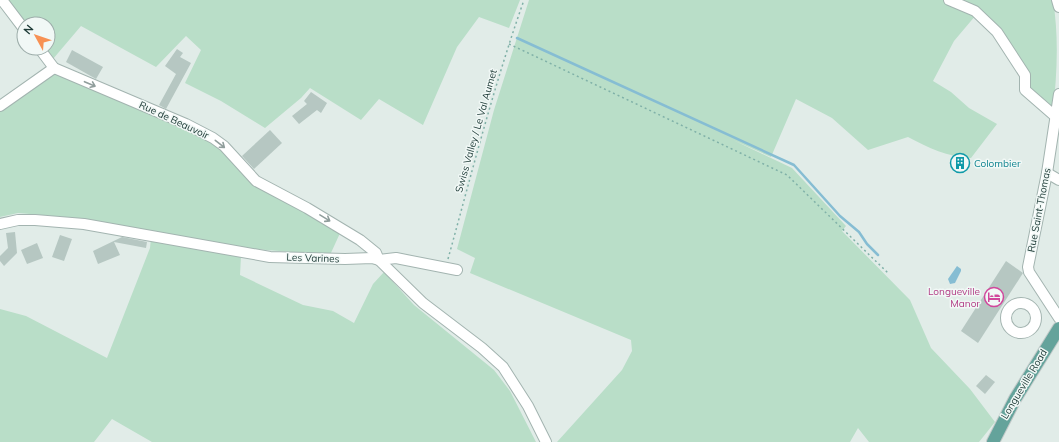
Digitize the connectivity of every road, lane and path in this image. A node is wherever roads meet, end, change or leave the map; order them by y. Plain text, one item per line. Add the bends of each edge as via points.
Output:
1 (2, 0) edge
2 (524, 0) edge
3 (949, 0) edge
4 (1057, 0) edge
5 (1059, 7) edge
6 (16, 18) edge
7 (509, 44) junction
8 (45, 56) edge
9 (54, 68) junction
10 (1059, 94) edge
11 (0, 106) edge
12 (1056, 117) junction
13 (1047, 173) junction
14 (1059, 180) edge
15 (0, 224) edge
16 (379, 260) junction
17 (446, 267) junction
18 (458, 270) dead end
19 (888, 273) dead end
20 (1059, 318) edge
21 (1059, 328) edge
22 (1055, 342) edge
23 (991, 441) edge
24 (546, 442) edge

1 - 6 street
2 - 7 path, Swiss Valley / Le Val Aumet
3 - 12 street via 975,11 997,32 1026,74 1025,90
4 - 5 street
7 - 17 path, Swiss Valley / Le Val Aumet
7 - 19 path via 787,175
8 - 9 street
9 - 11 street
9 -> 16 street, Rue de Beauvoir via 213,138 224,146 256,181 354,236 376,253
10 - 12 street, Rue Saint-Thomas
12 - 13 street, Rue Saint-Thomas
13 - 14 street
13 - 20 street, Rue Saint-Thomas via 1032,243 1029,272
15 - 16 street, Les Varines via 35,220 84,224 270,257
16 - 17 street, Les Varines via 396,258
16 - 24 street via 423,303 482,348 503,368 528,406
17 - 18 street, Les Varines
21 - 22 main road, Longueville Road
22 - 23 main road, Longueville Road

